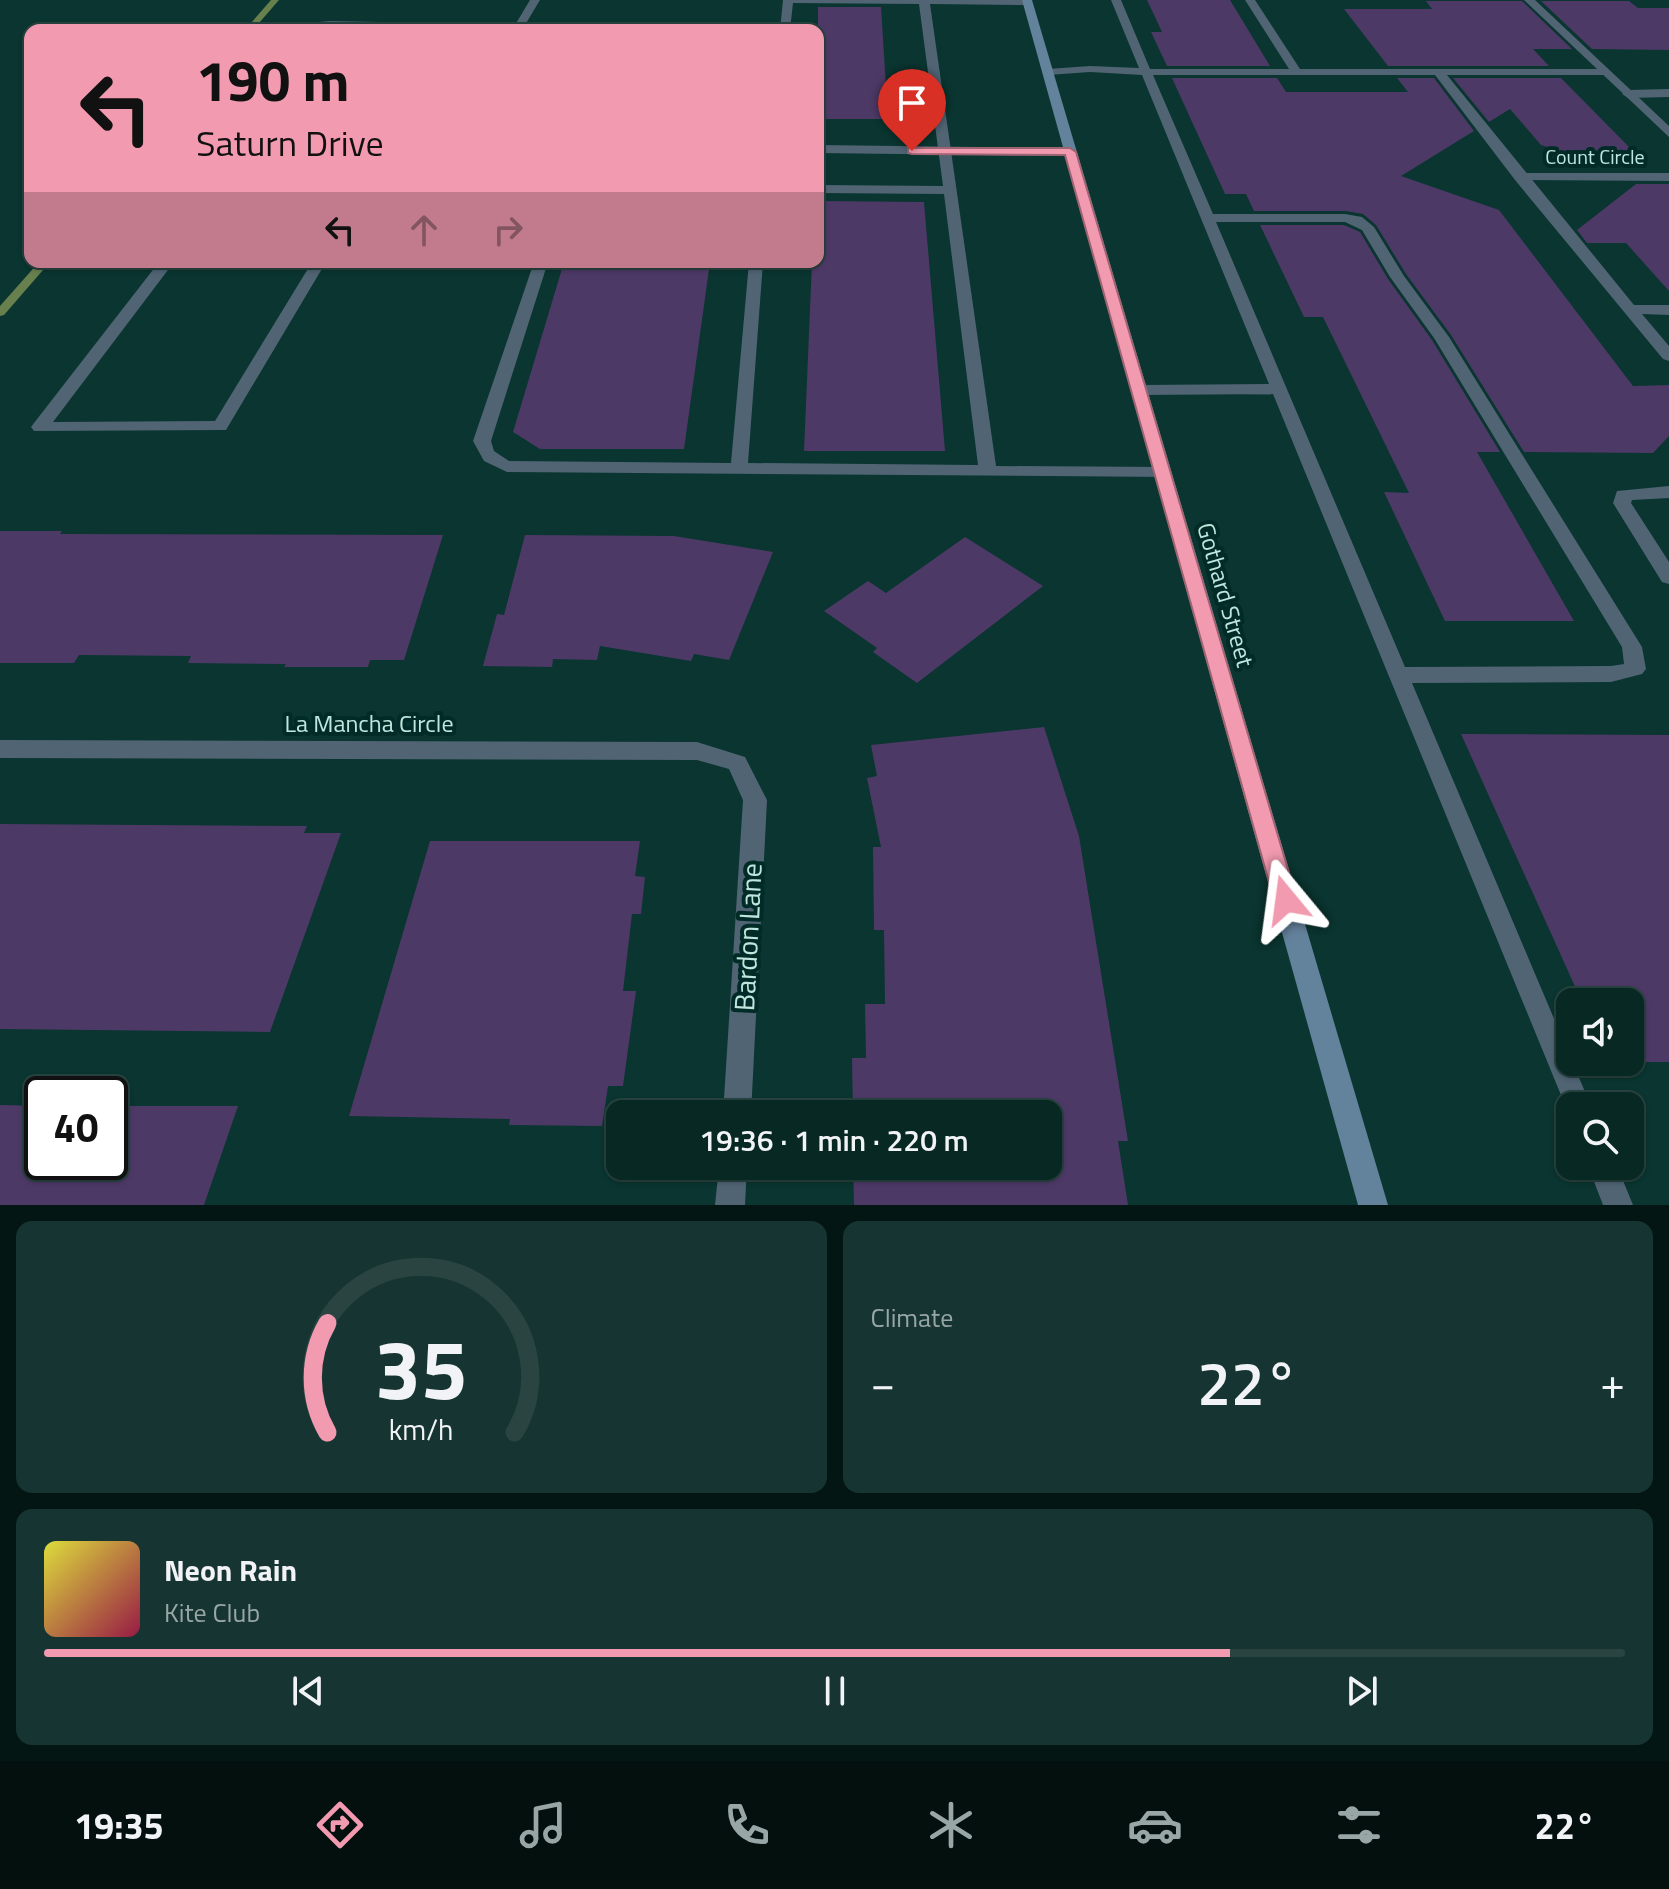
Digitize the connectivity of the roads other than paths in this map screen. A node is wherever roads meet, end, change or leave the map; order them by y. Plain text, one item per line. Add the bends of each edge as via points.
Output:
1 (535, 0) edge
2 (788, 0) edge
3 (1116, 0) edge
4 (1250, 0) edge
5 (1529, 0) edge
6 (924, 1) edge
7 (1027, 1) edge
8 (520, 24) edge
9 (786, 24) edge
10 (1048, 72) junction
11 (1138, 72) junction
12 (1297, 72) junction
13 (1438, 72) junction
14 (1605, 72) junction
15 (1669, 93) edge
16 (1628, 94) junction
17 (1669, 133) edge
18 (824, 149) edge
19 (944, 151) junction
20 (1070, 152) junction
21 (1520, 177) junction
22 (1669, 177) edge
23 (824, 189) edge
24 (949, 190) junction
25 (1207, 218) junction
26 (162, 268) edge
27 (315, 268) edge
28 (539, 268) edge
29 (756, 268) edge
30 (1630, 309) junction
31 (1669, 310) edge
32 (1669, 356) edge
33 (1279, 389) junction
34 (1139, 390) junction
35 (739, 468) junction
36 (988, 471) junction
37 (1163, 473) junction
38 (1669, 492) edge
39 (1669, 577) edge
40 (1398, 675) junction
41 (0, 749) edge
42 (737, 763) joint
43 (1571, 1092) edge
44 (738, 1100) edge
45 (732, 1180) edge
46 (1608, 1180) edge
47 (730, 1205) edge
48 (1373, 1205) edge
49 (1618, 1205) edge

1 - 8 street
2 - 6 street
2 - 9 street
3 - 11 street
4 - 12 street
5 - 14 street
6 - 7 street
6 - 19 street
7 - 10 street, Gothard Street
10 - 11 street
10 - 20 street, Gothard Street
11 - 12 street
11 - 25 street
12 - 13 street
13 - 14 street
13 - 21 street
14 - 16 street
15 - 16 street
16 - 17 street
18 - 19 street
19 - 20 street
19 - 24 street
20 - 34 street, Gothard Street
21 - 22 street, Count Circle
21 - 30 street
23 - 24 street
24 - 36 street
25 - 33 street
25 - 40 street via 1345,218 1367,227 1632,647 1635,669 1611,674
26 - 27 street via 40,427 220,426
28 - 35 street via 482,441 490,460 507,466
29 - 35 street
30 - 31 street
30 - 32 street
33 - 34 street
33 - 40 street
34 - 37 street, Gothard Street
35 - 36 street
36 - 37 street
37 - 48 street, Gothard Street
38 - 39 street via 1623,495 1622,503
40 - 43 street
41 - 42 street, La Mancha Circle via 697,751
42 - 44 street, Bardon Lane via 755,800
45 - 47 street
46 - 49 street

